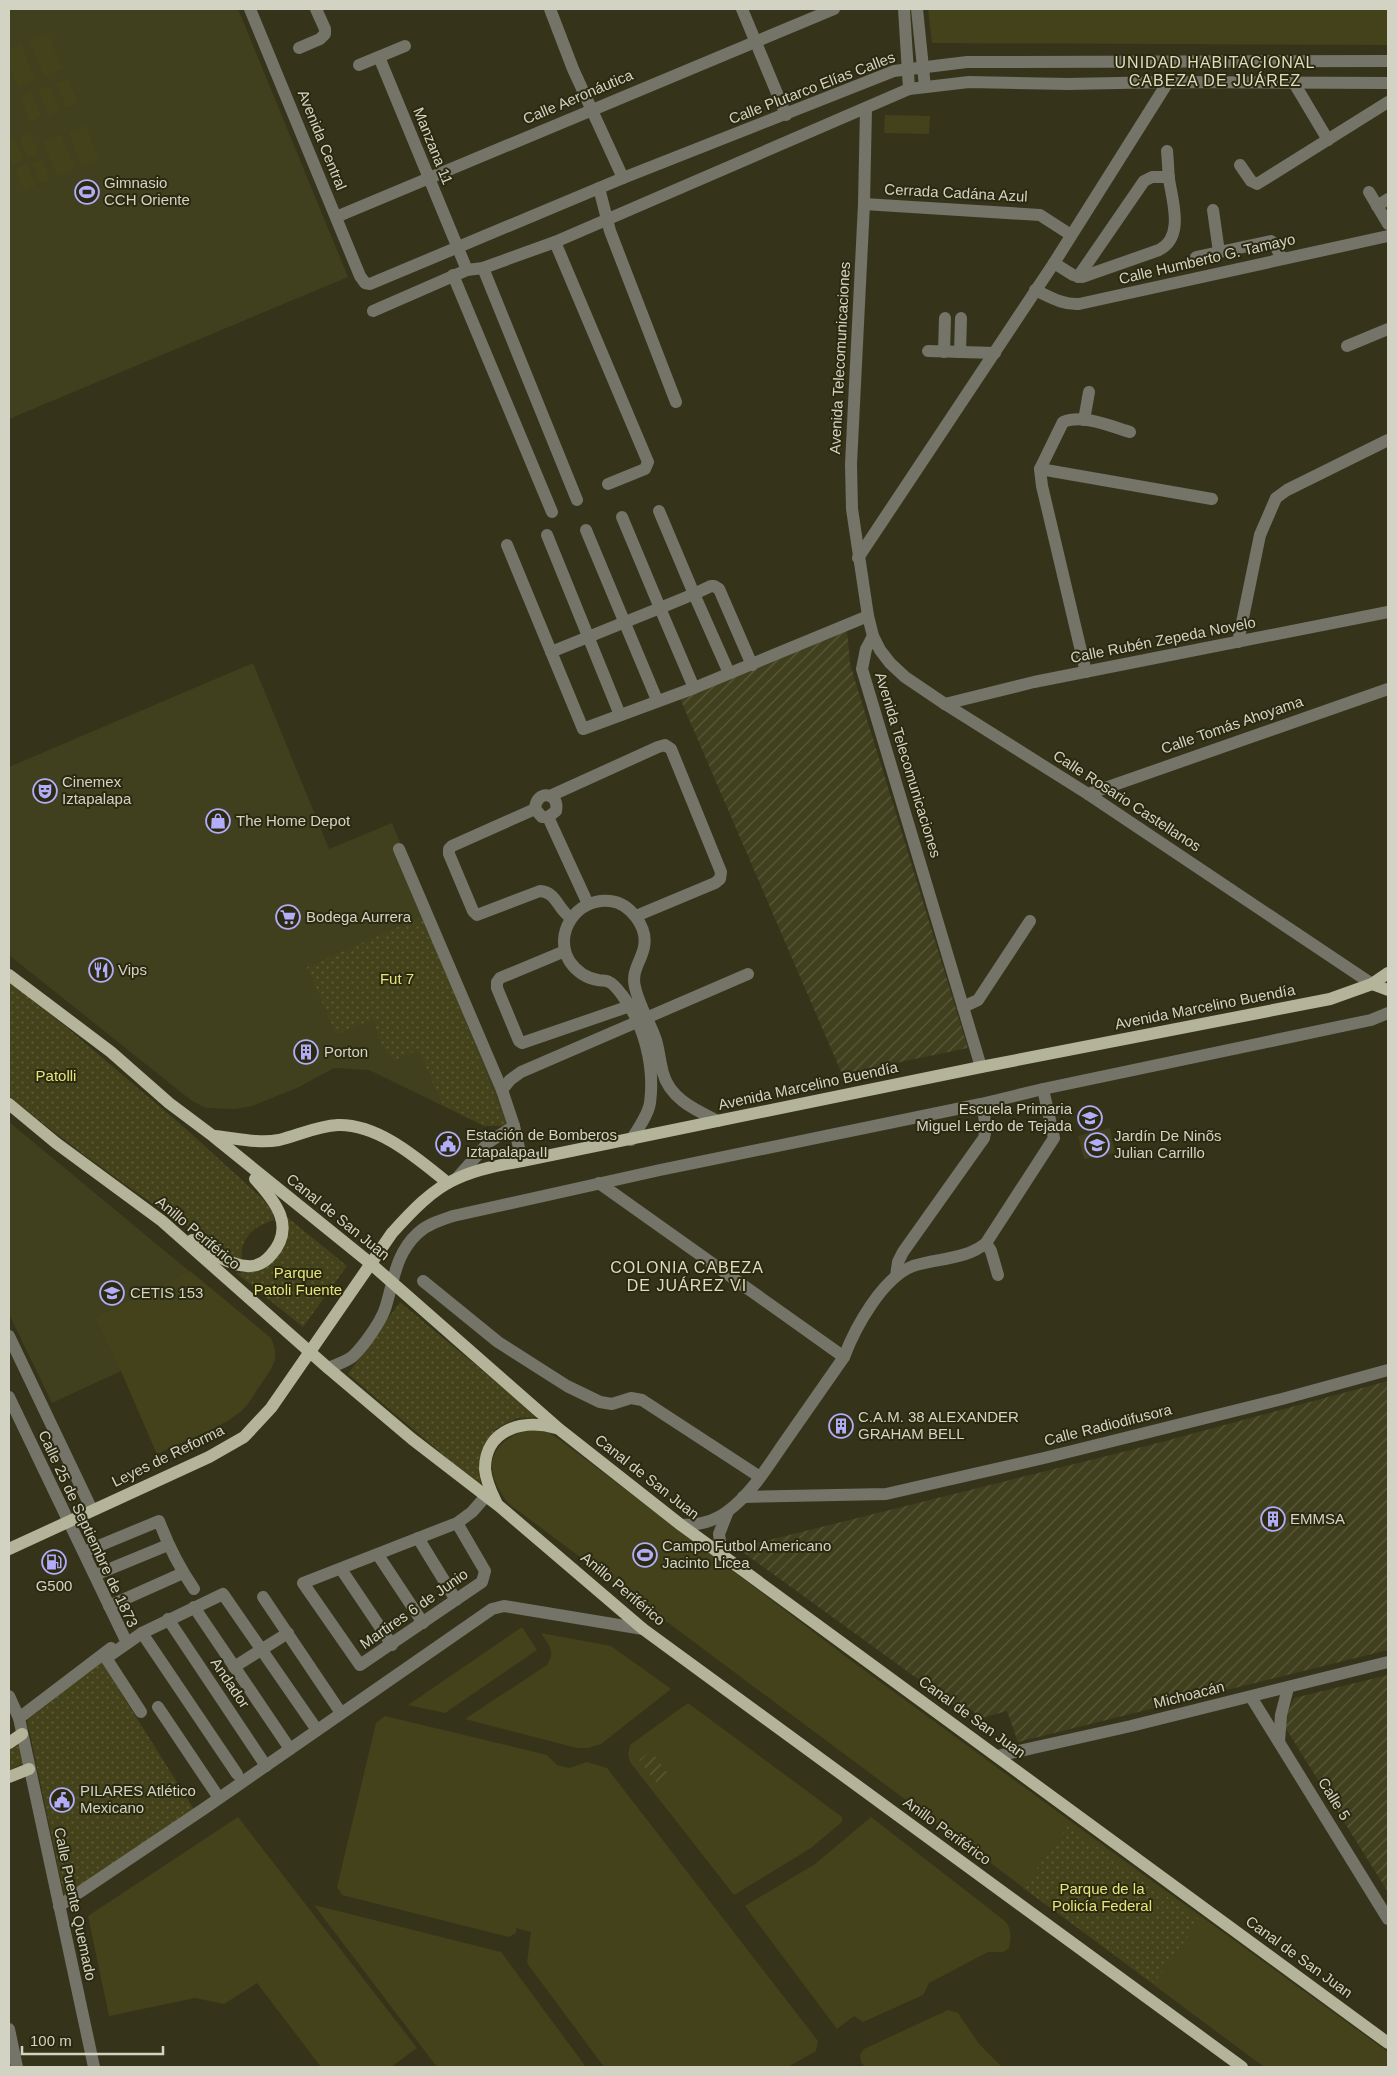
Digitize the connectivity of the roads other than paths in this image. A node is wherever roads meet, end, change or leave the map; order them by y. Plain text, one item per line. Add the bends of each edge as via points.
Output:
1 (250, 9) edge
2 (316, 9) edge
3 (550, 9) edge
4 (742, 9) edge
5 (834, 9) edge
6 (904, 9) edge
7 (917, 9) edge
8 (756, 41) junction
9 (405, 46) dead end
10 (299, 48) dead end
11 (379, 57) junction
12 (1383, 61) edge
13 (359, 65) dead end
14 (923, 66) junction
15 (909, 68) junction
16 (1168, 82) junction
17 (1294, 82) junction
18 (1383, 83) edge
19 (925, 87) junction
20 (909, 90) junction
21 (1388, 102) edge
22 (866, 108) junction
23 (592, 109) junction
24 (786, 115) junction
25 (1328, 140) junction
26 (1167, 151) dead end
27 (1240, 165) dead end
28 (1169, 177) junction
29 (428, 178) junction
30 (623, 178) junction
31 (598, 188) junction
32 (1369, 192) dead end
33 (1383, 202) edge
34 (864, 204) junction
35 (1213, 210) dead end
36 (336, 217) junction
37 (607, 218) junction
38 (1387, 220) edge
39 (1071, 235) junction
40 (1388, 236) edge
41 (555, 242) junction
42 (457, 247) junction
43 (1219, 252) junction
44 (1196, 257) dead end
45 (1282, 259) junction
46 (1054, 263) junction
47 (483, 268) junction
48 (467, 270) junction
49 (454, 275) junction
50 (1078, 277) junction
51 (365, 284) joint
52 (1036, 290) junction
53 (373, 311) dead end
54 (946, 318) dead end
55 (961, 318) dead end
56 (1388, 329) edge
57 (1347, 346) dead end
58 (928, 352) dead end
59 (944, 352) junction
60 (960, 352) junction
61 (995, 353) junction
62 (1089, 392) dead end
63 (676, 402) dead end
64 (1084, 420) junction
65 (1130, 432) dead end
66 (1388, 440) edge
67 (1040, 469) junction
68 (608, 484) dead end
69 (1212, 499) dead end
70 (578, 500) dead end
71 (659, 511) dead end
72 (552, 512) dead end
73 (622, 517) dead end
74 (586, 530) dead end
75 (547, 535) dead end
76 (507, 545) dead end
77 (858, 558) junction
78 (694, 594) junction
79 (660, 608) junction
80 (1388, 612) edge
81 (868, 616) junction
82 (624, 622) junction
83 (873, 636) junction
84 (588, 637) junction
85 (1238, 642) junction
86 (551, 652) junction
87 (752, 665) junction
88 (1086, 672) junction
89 (730, 673) junction
90 (694, 688) junction
91 (1387, 693) edge
92 (657, 700) junction
93 (945, 704) junction
94 (620, 715) junction
95 (1088, 794) junction
96 (556, 795) junction
97 (542, 816) junction
98 (398, 849) dead end
99 (588, 904) junction
100 (636, 916) junction
101 (571, 918) junction
102 (1030, 921) dead end
103 (565, 951) junction
104 (1388, 973) edge
105 (9, 974) edge
106 (748, 974) dead end
107 (1372, 984) junction
108 (1388, 990) edge
109 (630, 1006) junction
110 (963, 1007) junction
111 (1388, 1013) edge
112 (641, 1020) junction
113 (981, 1067) junction
114 (1043, 1089) junction
115 (502, 1090) junction
116 (9, 1104) edge
117 (982, 1104) junction
118 (718, 1122) junction
119 (514, 1126) junction
120 (213, 1136) junction
121 (631, 1140) junction
122 (224, 1145) junction
123 (522, 1161) junction
124 (452, 1180) junction
125 (599, 1183) junction
126 (162, 1221) junction
127 (986, 1243) junction
128 (370, 1263) junction
129 (896, 1276) junction
130 (998, 1276) dead end
131 (391, 1281) junction
132 (423, 1282) dead end
133 (9, 1336) edge
134 (309, 1351) junction
135 (844, 1357) junction
136 (328, 1368) junction
137 (1388, 1370) edge
138 (9, 1397) edge
139 (559, 1429) junction
140 (760, 1477) junction
141 (486, 1496) junction
142 (743, 1497) junction
143 (499, 1506) junction
144 (92, 1510) junction
145 (728, 1511) junction
146 (69, 1520) junction
147 (457, 1523) junction
148 (681, 1525) junction
149 (418, 1538) junction
150 (168, 1545) junction
151 (9, 1549) edge
152 (84, 1552) junction
153 (378, 1555) junction
154 (722, 1555) junction
155 (341, 1569) junction
156 (183, 1573) junction
157 (95, 1575) junction
158 (194, 1589) dead end
159 (263, 1597) dead end
160 (456, 1600) junction
161 (109, 1606) junction
162 (194, 1606) junction
163 (168, 1619) junction
164 (423, 1623) junction
165 (643, 1629) junction
166 (142, 1633) junction
167 (288, 1633) junction
168 (125, 1641) junction
169 (392, 1645) junction
170 (262, 1650) junction
171 (1388, 1662) edge
172 (234, 1667) junction
173 (1288, 1688) junction
174 (9, 1696) edge
175 (1251, 1697) junction
176 (158, 1707) dead end
177 (141, 1712) dead end
178 (341, 1713) junction
179 (19, 1718) junction
180 (317, 1730) junction
181 (22, 1734) junction
182 (1280, 1742) junction
183 (9, 1743) edge
184 (290, 1749) junction
185 (997, 1756) junction
186 (266, 1766) junction
187 (29, 1770) junction
188 (237, 1774) dead end
189 (9, 1777) edge
190 (219, 1798) junction
191 (59, 1906) junction
192 (1388, 1919) edge
193 (9, 2029) edge
194 (1388, 2043) edge
195 (17, 2067) edge
196 (94, 2067) edge
197 (1242, 2067) edge

1 - 36 street, Avenida Central
2 - 10 street via 325,34
3 - 23 street
4 - 8 street
5 - 8 street, Calle Aeronáutica
6 - 15 street
7 - 14 street
8 - 23 street, Calle Aeronáutica
8 - 24 street
9 - 11 street
11 - 13 street
11 - 29 street, Manzana 11
12 - 14 street, Calle Plutarco Elías Calles via 967,62
12 - 18 street
14 - 15 street, Calle Plutarco Elías Calles
14 - 19 street
15 - 20 street
15 - 24 street, Calle Plutarco Elías Calles via 894,71
16 - 17 street
16 - 19 street via 969,82
16 - 39 street
17 - 18 street
17 - 25 street
19 - 20 street
20 - 22 street
21 - 25 street
22 - 34 street, Avenida Telecomunicaciones
22 - 37 street
23 - 29 street, Calle Aeronáutica
23 - 30 street
24 - 30 street, Calle Plutarco Elías Calles
25 - 27 street via 1257,184
26 - 28 street
28 - 50 street via 1152,176 1144,182
28 - 50 street via 1176,214 1167,245
29 - 36 street, Calle Aeronáutica
29 - 42 street, Manzana 11
30 - 31 street, Calle Plutarco Elías Calles
31 - 37 street
31 - 42 street, Calle Plutarco Elías Calles
32 - 33 street
33 - 38 street
34 - 39 street, Cerrada Cadána Azul via 1040,215
34 - 77 street, Avenida Telecomunicaciones via 851,464
35 - 43 street
36 - 51 street, Avenida Central
37 - 41 street
37 - 63 street
39 - 46 street
40 - 45 street, Calle Humberto G. Tamayo
41 - 47 street
41 - 68 street via 648,462 645,469
42 - 48 street, Manzana 11
42 - 51 street, Calle Plutarco Elías Calles via 375,283
43 - 44 street
43 - 45 street via 1272,242
45 - 52 street, Calle Humberto G. Tamayo via 1079,304 1061,302
46 - 50 street
46 - 52 street
47 - 48 street
47 - 70 street
48 - 49 street
49 - 53 street
49 - 72 street
52 - 61 street
54 - 59 street
55 - 60 street
56 - 57 street
58 - 59 street
59 - 60 street
60 - 61 street
61 - 77 street
62 - 64 street
64 - 65 street
64 - 67 street via 1063,422
66 - 85 street via 1276,498 1260,535
67 - 69 street
67 - 88 street
71 - 78 street
73 - 79 street
74 - 82 street
75 - 84 street
76 - 86 street
77 - 81 street, Avenida Telecomunicaciones
78 - 79 street
78 - 87 street via 711,586 719,589
78 - 89 street
79 - 82 street
79 - 90 street
80 - 85 street, Calle Rubén Zepeda Novelo
81 - 83 street, Avenida Telecomunicaciones
81 - 87 street
82 - 84 street
82 - 92 street
83 - 93 street, Calle Rosario Castellanos via 890,663
83 - 110 street, Avenida Telecomunicaciones via 866,649 862,669
84 - 86 street
84 - 94 street
85 - 88 street, Calle Rubén Zepeda Novelo
86 - 94 street via 583,729
87 - 89 street
88 - 93 street, Calle Rubén Zepeda Novelo
89 - 90 street
90 - 92 street
91 - 95 street, Calle Tomás Ahoyama
92 - 94 street
93 - 95 street, Calle Rosario Castellanos
95 - 107 street, Calle Rosario Castellanos
96 - 97 street via 556,811
96 - 97 street via 539,798 536,803
96 - 100 street via 658,747 665,745 671,749 721,872 720,879
97 - 99 street
97 - 101 street via 449,849 473,911 480,916 532,893 547,892
98 - 115 street
99 - 100 street via 610,901
99 - 101 street
100 - 112 street via 644,937 644,947 634,974
101 - 103 street via 565,931
102 - 110 street via 978,1000
103 - 109 street via 581,974 609,982
103 - 109 street via 497,982 519,1041 522,1043
104 - 107 main road, Avenida Marcelino Buendía
105 - 120 main road, Canal de San Juan
106 - 112 street
107 - 108 main road
107 - 113 main road, Avenida Marcelino Buendía via 1330,999
109 - 112 street
110 - 113 street, Avenida Telecomunicaciones
111 - 114 street via 1372,1020
112 - 115 street via 521,1072
112 - 118 street via 656,1040 668,1087 679,1098
112 - 121 street via 651,1069 650,1105
113 - 118 main road, Avenida Marcelino Buendía
114 - 117 street
114 - 127 street via 1054,1138
115 - 119 street
116 - 126 main road, Anillo Periférico
117 - 125 street
117 - 129 street via 986,1123 984,1138 903,1252
118 - 121 main road, Avenida Marcelino Buendía
119 - 123 street
119 - 124 street via 489,1142
120 - 122 main road, Canal de San Juan
120 - 124 main road via 264,1141 322,1127 356,1127 388,1140
121 - 123 main road, Avenida Marcelino Buendía
122 - 126 main road via 278,1207 282,1237 272,1254 259,1264 249,1267 236,1265
122 - 128 main road, Canal de San Juan
123 - 124 main road, Avenida Marcelino Buendía via 485,1168
124 - 128 main road, Avenida Marcelino Buendía via 412,1211
125 - 131 street via 434,1223 409,1243
125 - 135 street
126 - 134 main road, Anillo Periférico
127 - 129 street via 977,1250 912,1267
127 - 130 street via 992,1251
128 - 131 main road, Canal de San Juan
128 - 134 main road, Avenida Marcelino Buendía
129 - 135 street via 852,1336
131 - 136 street via 384,1312 360,1348 352,1357
131 - 139 main road, Canal de San Juan
132 - 140 street via 498,1342 567,1386 600,1402 612,1404 632,1398 642,1400
133 - 144 street, Calle 25 de Septiembre de 1873
134 - 136 main road, Anillo Periférico
134 - 144 main road, Leyes de Reforma via 272,1408 244,1437 209,1457
135 - 140 street
136 - 141 main road, Anillo Periférico
137 - 142 street, Calle Radiodifusora via 1044,1458 886,1494
138 - 146 street, Calle 25 de Septiembre de 1873
139 - 143 main road via 524,1424 495,1440 487,1453 485,1470
139 - 148 main road, Canal de San Juan
140 - 142 street
141 - 143 main road, Anillo Periférico
141 - 147 street
142 - 145 street
143 - 165 main road, Anillo Periférico
144 - 146 main road, Leyes de Reforma
145 - 148 street via 704,1524
145 - 154 street via 719,1534
146 - 151 main road, Leyes de Reforma
146 - 152 street, Calle 25 de Septiembre de 1873
147 - 149 street
147 - 160 street, Martires 6 de Junio via 485,1575 482,1582
148 - 154 main road, Canal de San Juan
149 - 153 street
149 - 160 street
150 - 152 street via 159,1521
150 - 156 street
150 - 157 street
152 - 157 street, Calle 25 de Septiembre de 1873
153 - 155 street
153 - 164 street
154 - 185 main road, Canal de San Juan
155 - 169 street
155 - 169 street, Martires 6 de Junio via 303,1583 360,1666
156 - 158 street
156 - 161 street
157 - 161 street, Calle 25 de Septiembre de 1873
159 - 167 street
160 - 164 street, Martires 6 de Junio
161 - 168 street, Calle 25 de Septiembre de 1873
162 - 163 street
162 - 170 street via 223,1594
162 - 172 street, Andador
163 - 166 street
163 - 186 street, Andador
164 - 169 street, Martires 6 de Junio
165 - 178 street via 498,1606
165 - 197 main road, Anillo Periférico
166 - 168 street
166 - 188 street
167 - 170 street, Andador
167 - 178 street
168 - 177 street via 106,1658
168 - 179 street, Calle 25 de Septiembre de 1873
170 - 172 street, Andador
170 - 180 street
171 - 173 street, Michoacán
172 - 184 street, Andador
173 - 175 street, Michoacán
173 - 182 street via 1281,1715
174 - 179 street, Calle Puente Quemado
175 - 182 street, Calle 5
175 - 185 street, Michoacán
176 - 190 street
178 - 180 street
179 - 181 street, Calle Puente Quemado
180 - 184 street
181 - 183 main road
181 - 187 street, Calle Puente Quemado
182 - 192 street, Calle 5
184 - 186 street
185 - 194 main road, Canal de San Juan
186 - 190 street
187 - 189 main road
187 - 191 street, Calle Puente Quemado
190 - 191 street
191 - 196 street, Calle Puente Quemado
193 - 195 street

